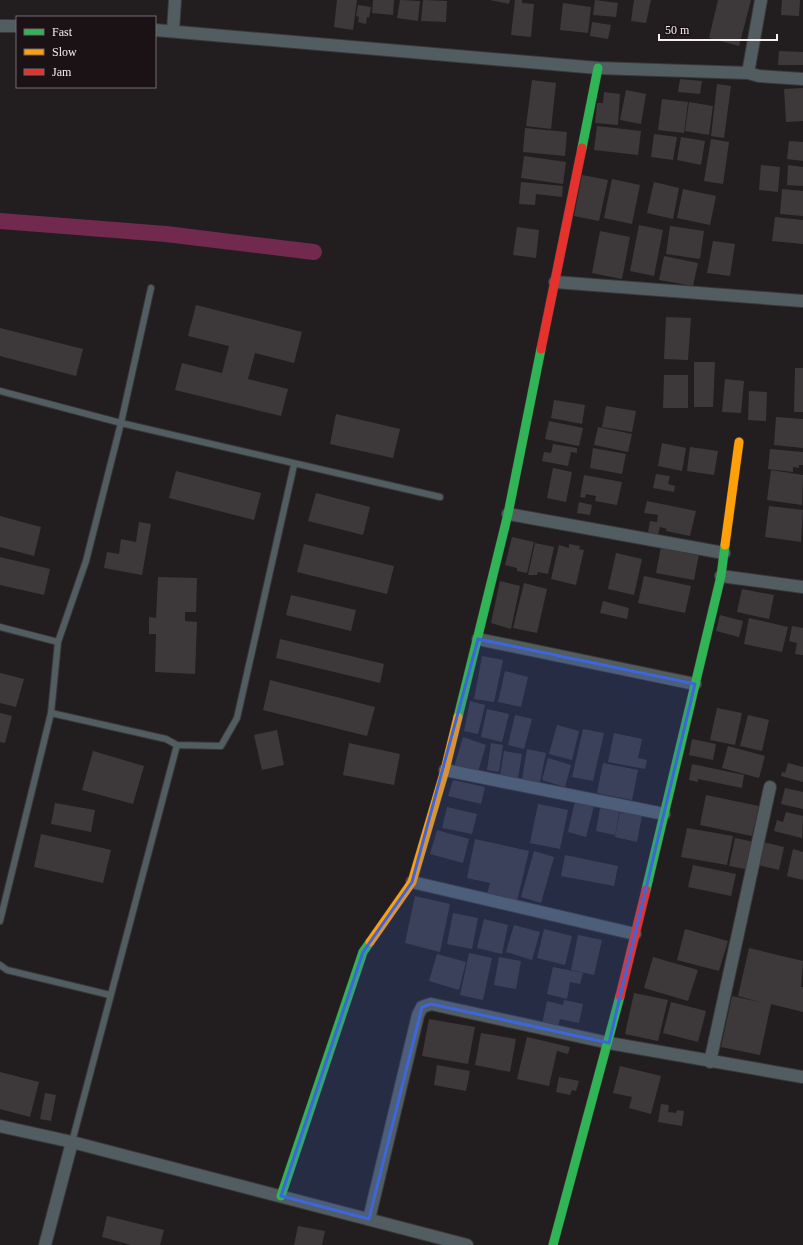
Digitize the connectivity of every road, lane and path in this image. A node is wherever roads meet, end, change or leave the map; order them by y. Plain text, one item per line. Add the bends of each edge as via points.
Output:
1 (175, 0) edge
2 (761, 0) edge
3 (0, 26) edge
4 (16, 26) edge
5 (156, 30) edge
6 (173, 31) junction
7 (598, 68) junction
8 (748, 73) junction
9 (803, 79) edge
10 (555, 282) junction
11 (151, 288) dead end
12 (803, 301) edge
13 (0, 391) edge
14 (120, 424) junction
15 (739, 442) dead end
16 (294, 465) junction
17 (440, 497) dead end
18 (508, 514) junction
19 (724, 553) junction
20 (721, 576) junction
21 (803, 587) edge
22 (0, 627) edge
23 (478, 639) junction
24 (58, 642) junction
25 (695, 684) junction
26 (51, 713) junction
27 (177, 745) junction
28 (445, 770) junction
29 (770, 787) dead end
30 (664, 814) junction
31 (412, 882) junction
32 (0, 921) edge
33 (636, 934) junction
34 (0, 966) edge
35 (110, 995) junction
36 (609, 1043) junction
37 (710, 1062) junction
38 (803, 1077) edge
39 (0, 1126) edge
40 (72, 1142) junction
41 (281, 1196) junction
42 (369, 1219) junction
43 (45, 1245) edge
44 (467, 1245) edge
45 (553, 1245) edge

1 - 6 street
2 - 8 street
3 - 4 street
5 - 6 street
6 - 7 street
7 - 8 street
7 - 10 street
8 - 9 street
10 - 12 street
10 - 18 street
11 - 14 lane
13 - 14 lane
14 - 16 lane
14 - 24 lane via 86,561
15 - 19 street
16 - 17 lane
16 - 27 lane via 237,718 221,746
18 - 19 street
18 - 23 street
19 - 20 street
20 - 21 street
20 - 25 street
22 - 24 lane
23 - 25 street
23 - 28 street
24 - 26 lane
25 - 30 street
26 - 27 lane via 166,739
26 - 32 lane
27 - 35 lane
28 - 30 street
28 - 31 street
29 - 37 street
30 - 33 street
31 - 33 street
31 - 41 street via 363,952
33 - 36 street
34 - 35 lane via 7,970
35 - 40 lane
36 - 37 street
36 - 42 street via 431,1004 422,1007
36 - 45 street
37 - 38 street
39 - 40 street
40 - 41 street
40 - 43 street
41 - 42 street
42 - 44 street

